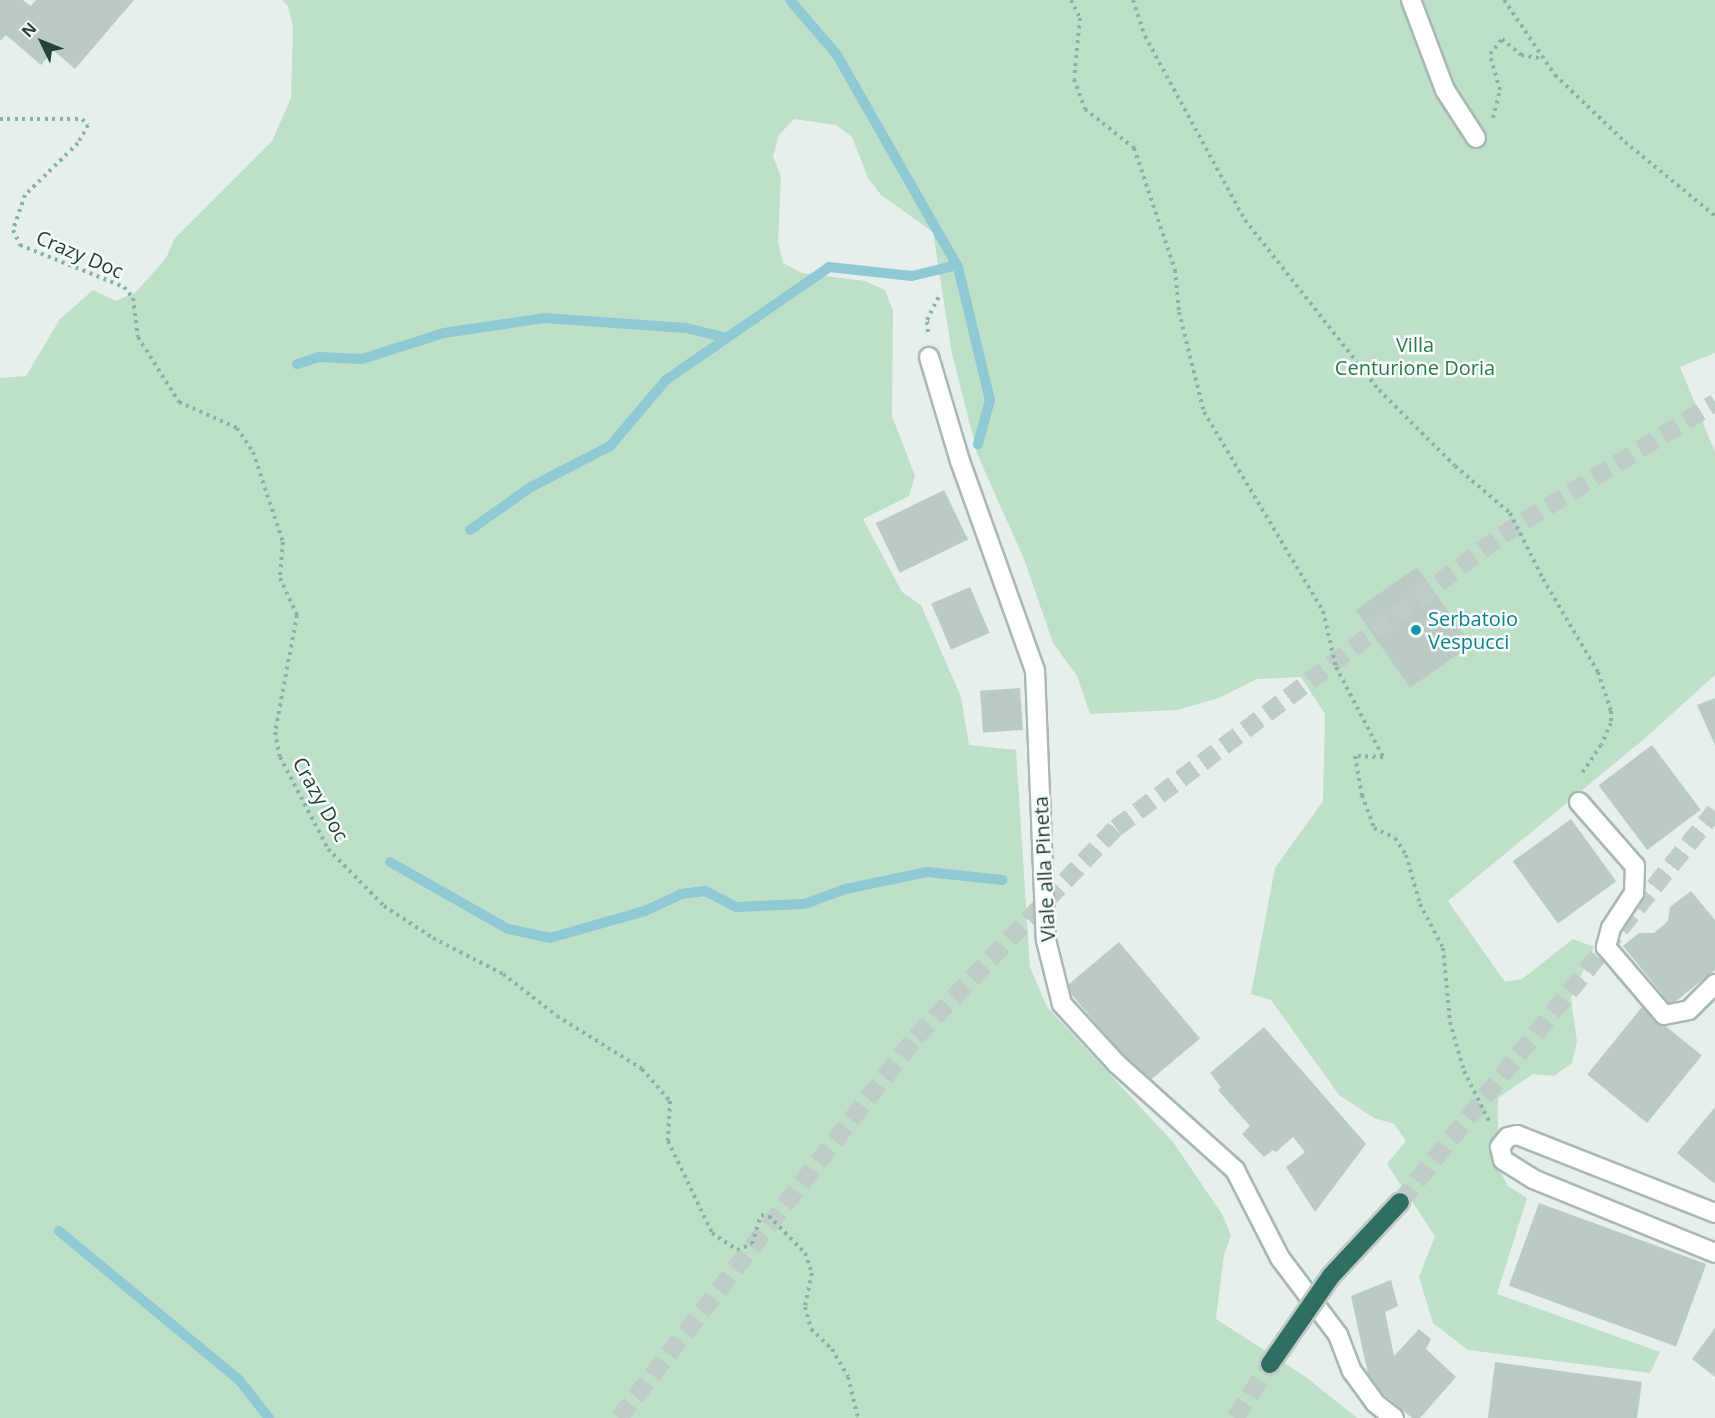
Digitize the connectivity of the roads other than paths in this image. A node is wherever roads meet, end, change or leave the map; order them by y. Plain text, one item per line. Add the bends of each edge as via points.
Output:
1 (1411, 0) edge
2 (1476, 138) road end
3 (929, 357) road end
4 (1578, 802) road end
5 (1715, 984) edge
6 (1400, 1202) tunnel mouth
7 (1715, 1213) edge
8 (1715, 1253) edge
9 (1270, 1364) tunnel mouth
10 (1394, 1418) edge

1 - 2 street via 1445,90
3 - 10 street, Viale alla Pineta via 960,461 1035,670 1046,940 1062,1004 1117,1064 1235,1170 1280,1258 1338,1335 1352,1371 1376,1403
4 - 5 street via 1635,866 1634,893 1611,928 1606,947 1664,1015 1689,1010
6 - 9 highway, bridge via 1331,1276
7 - 8 street via 1525,1138 1508,1137 1500,1147 1503,1160 1533,1179

